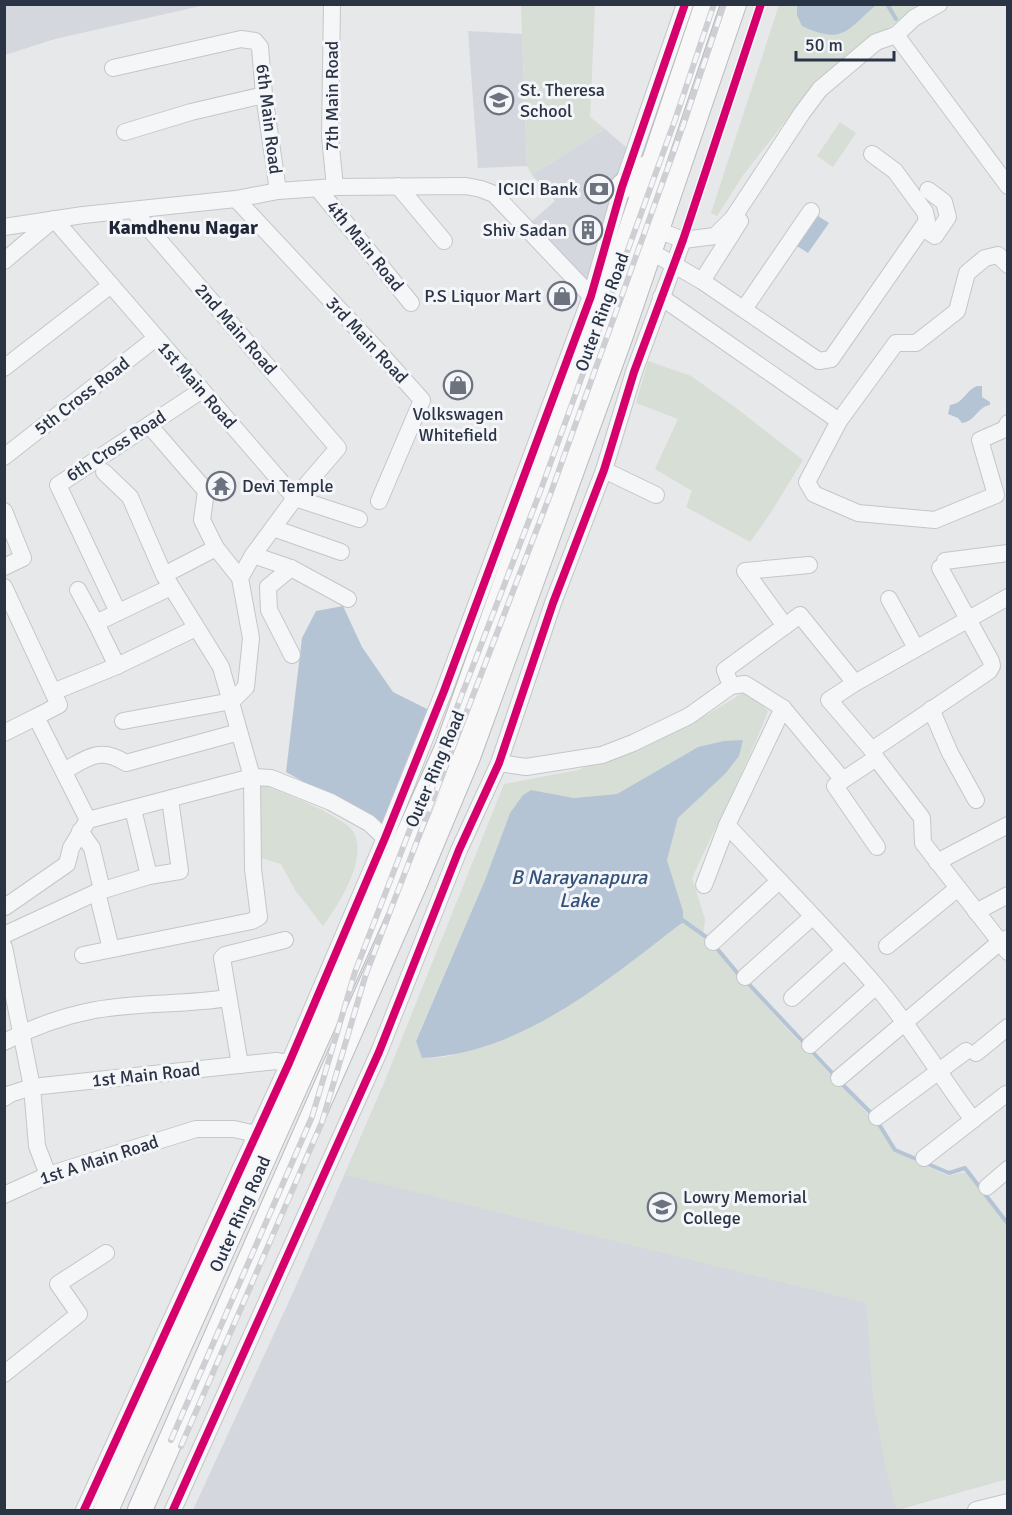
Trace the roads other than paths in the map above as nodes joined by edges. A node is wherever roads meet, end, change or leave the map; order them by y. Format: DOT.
graph roads {
  1 [pos="332,4"];
  2 [pos="685,4"];
  3 [pos="707,4"];
  4 [pos="734,4"];
  5 [pos="939,4"];
  6 [pos="896,35"];
  7 [pos="113,68"];
  8 [pos="264,95"];
  9 [pos="126,132"];
  10 [pos="872,154"];
  11 [pos="652,166"];
  12 [pos="776,169"];
  13 [pos="398,186"];
  14 [pos="1008,186"];
  15 [pos="335,187"];
  16 [pos="622,187"];
  17 [pos="318,189"];
  18 [pos="928,190"];
  19 [pos="278,191"];
  20 [pos="236,199"];
  21 [pos="133,210"];
  22 [pos="811,212"];
  23 [pos="54,219"];
  24 [pos="4,227"];
  25 [pos="922,228"];
  26 [pos="444,241"];
  27 [pos="654,241"];
  28 [pos="678,252"];
  29 [pos="4,261"];
  30 [pos="1008,265"];
  31 [pos="705,276"];
  32 [pos="111,285"];
  33 [pos="591,296"];
  34 [pos="661,297"];
  35 [pos="411,303"];
  36 [pos="744,309"];
  37 [pos="156,338"];
  38 [pos="4,368"];
  39 [pos="202,390"];
  40 [pos="839,421"];
  41 [pos="1008,423"];
  42 [pos="148,425"];
  43 [pos="7,455"];
  44 [pos="604,470"];
  45 [pos="104,472"];
  46 [pos="656,495"];
  47 [pos="295,498"];
  48 [pos="379,501"];
  49 [pos="4,511"];
  50 [pos="359,519"];
  51 [pos="273,528"];
  52 [pos="216,548"];
  53 [pos="341,552"];
  54 [pos="1008,553"];
  55 [pos="253,555"];
  56 [pos="809,565"];
  57 [pos="4,567"];
  58 [pos="291,568"];
  59 [pos="240,578"];
  60 [pos="167,581"];
  61 [pos="4,587"];
  62 [pos="78,590"];
  63 [pos="1008,597"];
  64 [pos="348,599"];
  65 [pos="889,600"];
  66 [pos="118,612"];
  67 [pos="969,619"];
  68 [pos="96,623"];
  69 [pos="785,626"];
  70 [pos="196,628"];
  71 [pos="916,648"];
  72 [pos="292,655"];
  73 [pos="117,666"];
  74 [pos="855,683"];
  75 [pos="731,686"];
  76 [pos="53,692"];
  77 [pos="232,701"];
  78 [pos="783,708"];
  79 [pos="931,710"];
  80 [pos="36,717"];
  81 [pos="123,722"];
  82 [pos="239,732"];
  83 [pos="4,734"];
  84 [pos="874,754"];
  85 [pos="499,763"];
  86 [pos="64,771"];
  87 [pos="252,777"];
  88 [pos="843,780"];
  89 [pos="170,799"];
  90 [pos="976,800"];
  91 [pos="133,809"];
  92 [pos="727,825"];
  93 [pos="1008,825"];
  94 [pos="84,826"];
  95 [pos="385,838"];
  96 [pos="877,846"];
  97 [pos="937,862"];
  98 [pos="149,876"];
  99 [pos="779,881"];
  100 [pos="704,885"];
  101 [pos="958,888"];
  102 [pos="99,891"];
  103 [pos="1008,895"];
  104 [pos="5,907"];
  105 [pos="976,912"];
  106 [pos="812,916"];
  107 [pos="4,927"];
  108 [pos="4,935"];
  109 [pos="285,940"];
  110 [pos="713,942"];
  111 [pos="1005,944"];
  112 [pos="887,946"];
  113 [pos="4,948"];
  114 [pos="111,949"];
  115 [pos="844,951"];
  116 [pos="82,954"];
  117 [pos="745,977"];
  118 [pos="876,986"];
  119 [pos="228,998"];
  120 [pos="792,998"];
  121 [pos="904,1022"];
  122 [pos="1008,1027"];
  123 [pos="20,1034"];
  124 [pos="4,1042"];
  125 [pos="810,1045"];
  126 [pos="289,1063"];
  127 [pos="240,1065"];
  128 [pos="937,1072"];
  129 [pos="839,1078"];
  130 [pos="32,1087"];
  131 [pos="6,1092"];
  132 [pos="1006,1094"];
  133 [pos="877,1117"];
  134 [pos="973,1120"];
  135 [pos="256,1134"];
  136 [pos="924,1158"];
  137 [pos="1008,1169"];
  138 [pos="48,1175"];
  139 [pos="987,1187"];
  140 [pos="4,1195"];
  141 [pos="106,1253"];
  142 [pos="4,1374"];
  143 [pos="1008,1502"];
  144 [pos="84,1510"];
  145 [pos="106,1510"];
  146 [pos="140,1510"];
  147 [pos="173,1510"];
  148 [pos="976,1510"];
  1 -- 15 [label="street, 7th Main Road"];
  2 -- 16 [label="street"];
  3 -- 11 [label="highway, Outer Ring Road"];
  4 -- 27 [label="highway, Outer Ring Road"];
  5 -- 6 [label="street"];
  6 -- 14 [label="street"];
  6 -- 28 [label="street"];
  7 -- 8 [label="street, 6th Main Road"];
  8 -- 9 [label="street"];
  8 -- 19 [label="street, 6th Main Road"];
  10 -- 25 [label="street"];
  11 -- 16 [label="highway"];
  11 -- 145 [label="highway, Outer Ring Road"];
  12 -- 31 [label="street"];
  13 -- 15 [label="street"];
  13 -- 26 [label="street"];
  13 -- 33 [label="street"];
  15 -- 17 [label="street"];
  16 -- 33 [label="street"];
  17 -- 19 [label="street"];
  17 -- 35 [label="street, 4th Main Road"];
  18 -- 25 [label="street"];
  19 -- 20 [label="street"];
  20 -- 21 [label="street"];
  20 -- 48 [label="street, 3rd Main Road"];
  21 -- 23 [label="street"];
  21 -- 47 [label="street, 2nd Main Road"];
  22 -- 36 [label="street"];
  23 -- 24 [label="street"];
  23 -- 29 [label="street"];
  23 -- 32 [label="street, 1st Main Road"];
  25 -- 36 [label="street"];
  27 -- 28 [label="street"];
  27 -- 28 [label="street"];
  27 -- 146 [label="highway, Outer Ring Road"];
  28 -- 31 [label="street"];
  28 -- 34 [label="street"];
  30 -- 40 [label="street"];
  31 -- 36 [label="street"];
  32 -- 37 [label="street, 1st Main Road"];
  32 -- 38 [label="street"];
  33 -- 95 [label="street"];
  34 -- 40 [label="street"];
  34 -- 44 [label="street"];
  37 -- 39 [label="street, 1st Main Road"];
  37 -- 43 [label="street, 5th Cross Road"];
  39 -- 42 [label="street, 6th Cross Road"];
  39 -- 47 [label="street, 1st Main Road"];
  40 -- 41 [label="street"];
  42 -- 52 [label="street"];
  42 -- 66 [label="street, 6th Cross Road"];
  44 -- 46 [label="street"];
  44 -- 85 [label="street"];
  45 -- 60 [label="street"];
  47 -- 50 [label="street"];
  47 -- 51 [label="street"];
  49 -- 57 [label="street"];
  51 -- 53 [label="street"];
  51 -- 55 [label="street"];
  52 -- 59 [label="street"];
  52 -- 60 [label="street"];
  54 -- 67 [label="street"];
  55 -- 58 [label="street"];
  55 -- 59 [label="street"];
  56 -- 69 [label="street"];
  58 -- 64 [label="street"];
  58 -- 72 [label="street"];
  59 -- 77 [label="street"];
  60 -- 66 [label="street"];
  60 -- 70 [label="street"];
  61 -- 76 [label="street"];
  62 -- 68 [label="street"];
  63 -- 67 [label="street"];
  65 -- 71 [label="street"];
  66 -- 68 [label="street"];
  67 -- 71 [label="street"];
  67 -- 79 [label="street"];
  68 -- 73 [label="street"];
  69 -- 74 [label="street"];
  69 -- 75 [label="street"];
  70 -- 73 [label="street"];
  70 -- 77 [label="street"];
  71 -- 74 [label="street"];
  73 -- 76 [label="street"];
  74 -- 84 [label="street"];
  75 -- 78 [label="street"];
  75 -- 85 [label="street"];
  76 -- 80 [label="street"];
  77 -- 81 [label="street"];
  77 -- 82 [label="street"];
  78 -- 88 [label="street"];
  78 -- 92 [label="street"];
  79 -- 84 [label="street"];
  79 -- 90 [label="street"];
  80 -- 83 [label="street"];
  80 -- 86 [label="street"];
  82 -- 86 [label="street"];
  82 -- 87 [label="street"];
  84 -- 88 [label="street"];
  84 -- 97 [label="street"];
  85 -- 147 [label="street"];
  86 -- 94 [label="street"];
  87 -- 89 [label="street"];
  87 -- 95 [label="street"];
  87 -- 114 [label="street"];
  88 -- 96 [label="street"];
  89 -- 91 [label="street"];
  89 -- 98 [label="street"];
  91 -- 94 [label="street"];
  91 -- 98 [label="street"];
  92 -- 99 [label="street"];
  92 -- 100 [label="street"];
  93 -- 97 [label="street"];
  94 -- 102 [label="street"];
  94 -- 104 [label="street"];
  95 -- 126 [label="street"];
  97 -- 101 [label="street"];
  98 -- 102 [label="street"];
  99 -- 106 [label="street"];
  99 -- 110 [label="street"];
  101 -- 105 [label="street"];
  101 -- 112 [label="street"];
  102 -- 108 [label="street"];
  102 -- 114 [label="street"];
  103 -- 105 [label="street"];
  104 -- 107 [label="street"];
  105 -- 111 [label="street"];
  106 -- 115 [label="street"];
  106 -- 117 [label="street"];
  109 -- 119 [label="street"];
  111 -- 121 [label="street"];
  113 -- 123 [label="street"];
  114 -- 116 [label="street"];
  115 -- 118 [label="street"];
  115 -- 120 [label="street"];
  118 -- 121 [label="street"];
  118 -- 125 [label="street"];
  119 -- 123 [label="street"];
  119 -- 127 [label="street"];
  121 -- 128 [label="street"];
  121 -- 129 [label="street"];
  122 -- 128 [label="street"];
  123 -- 124 [label="street"];
  123 -- 130 [label="street"];
  126 -- 127 [label="street, 1st Main Road"];
  126 -- 135 [label="street"];
  127 -- 130 [label="street, 1st Main Road"];
  128 -- 133 [label="street"];
  128 -- 134 [label="street"];
  130 -- 131 [label="street, 1st Main Road"];
  130 -- 138 [label="street"];
  132 -- 134 [label="street"];
  134 -- 136 [label="street"];
  135 -- 138 [label="street, 1st A Main Road"];
  135 -- 144 [label="street"];
  137 -- 139 [label="street"];
  138 -- 140 [label="street, 1st A Main Road"];
  141 -- 142 [label="street"];
  143 -- 148 [label="street"];
}
